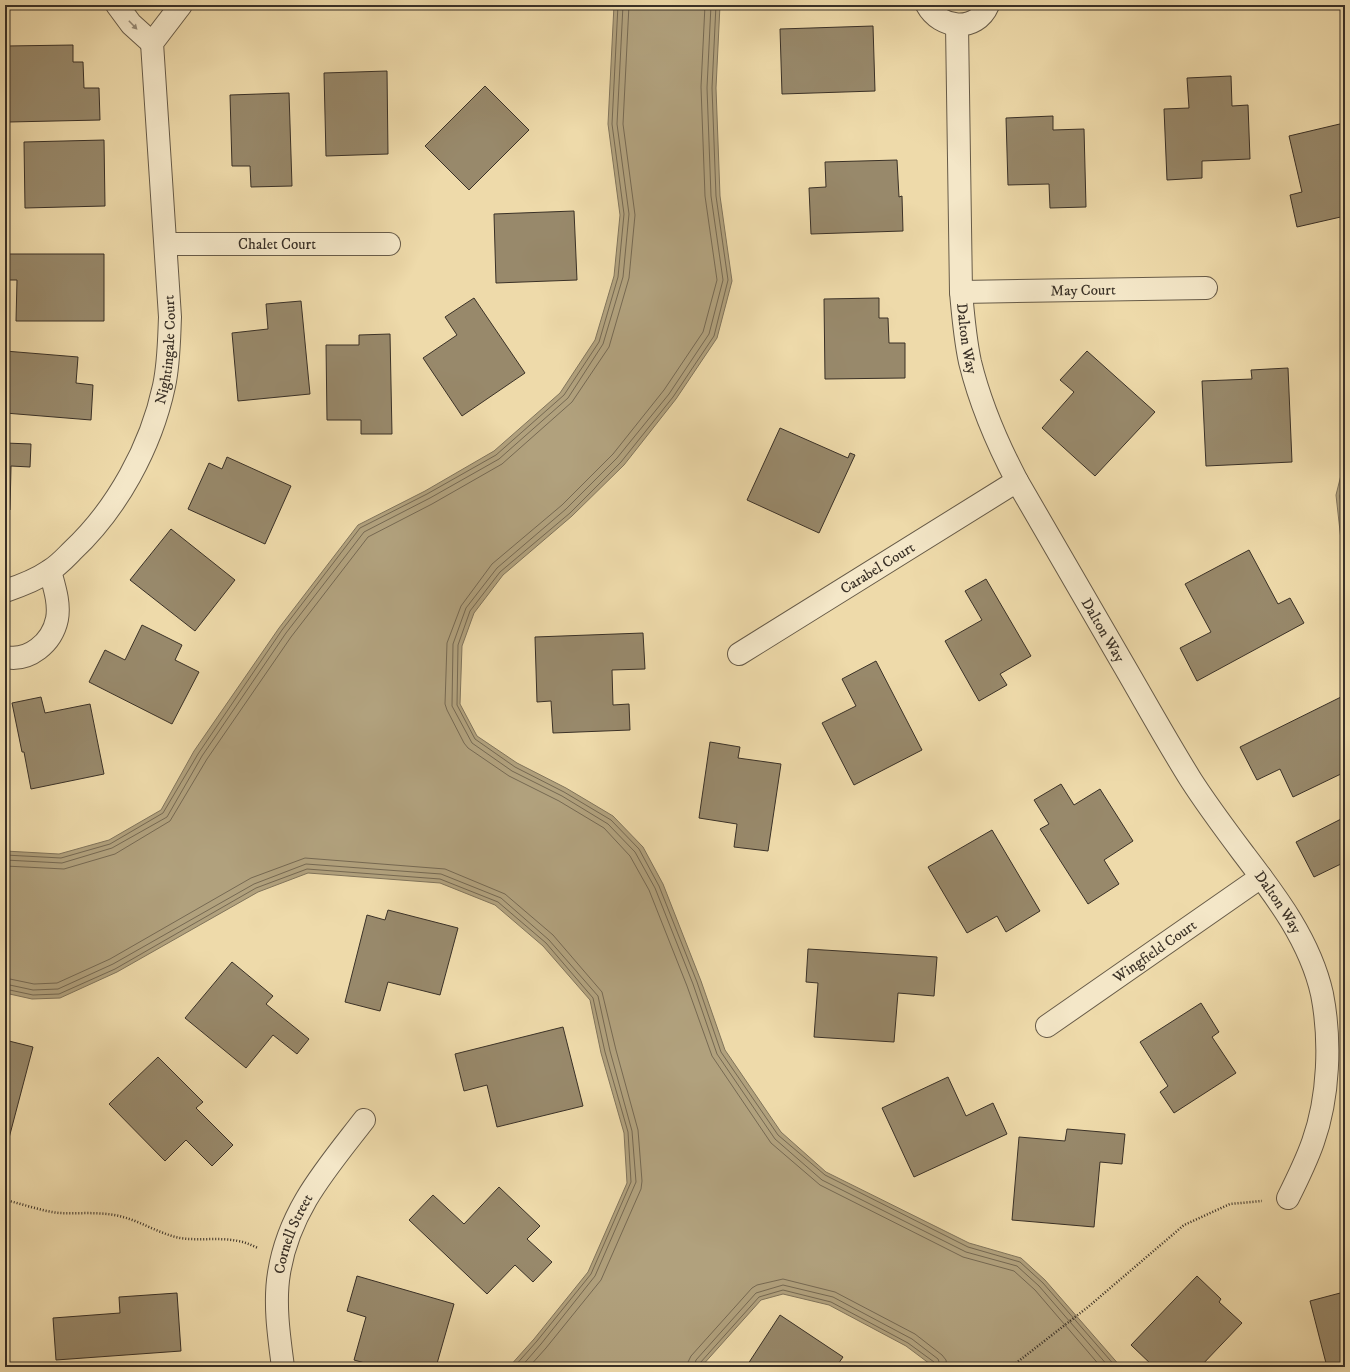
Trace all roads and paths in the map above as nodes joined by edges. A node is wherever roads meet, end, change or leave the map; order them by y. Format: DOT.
graph roads {
  1 [pos="117,5"];
  2 [pos="181,5"];
  3 [pos="927,5"];
  4 [pos="988,5"];
  5 [pos="957,25"];
  6 [pos="152,43"];
  7 [pos="166,244"];
  8 [pos="388,244"];
  9 [pos="1206,288"];
  10 [pos="961,292"];
  11 [pos="1017,481"];
  12 [pos="50,571"];
  13 [pos="5,591"];
  14 [pos="739,654"];
  15 [pos="5,657"];
  16 [pos="1261,877"];
  17 [pos="1047,1026"];
  18 [pos="364,1120"];
  19 [pos="1288,1198"];
  20 [pos="5,1200"];
  21 [pos="282,1260"];
  22 [pos="283,1367"];
  23 [pos="1011,1367"];
  1 -- 6 [label="street, one-way"];
  2 -- 6 [label="street"];
  3 -- 5 [label="street"];
  4 -- 5 [label="street"];
  5 -- 10 [label="street, Dalton Way"];
  6 -- 7 [label="street, Nightingale Court"];
  7 -- 8 [label="street, Chalet Court"];
  7 -- 12 [label="street, Nightingale Court"];
  9 -- 10 [label="street, May Court"];
  10 -- 11 [label="street, Dalton Way"];
  11 -- 14 [label="street, Carabel Court"];
  11 -- 16 [label="street, Dalton Way"];
  12 -- 13 [label="street, Nightingale Court"];
  12 -- 15 [label="street"];
  16 -- 17 [label="street, Wingfield Court"];
  16 -- 19 [label="street, Dalton Way"];
  18 -- 21 [label="street, Cornell Street"];
  19 -- 23 [label="path"];
  20 -- 21 [label="path"];
  21 -- 22 [label="street, Cornell Street"];
}
